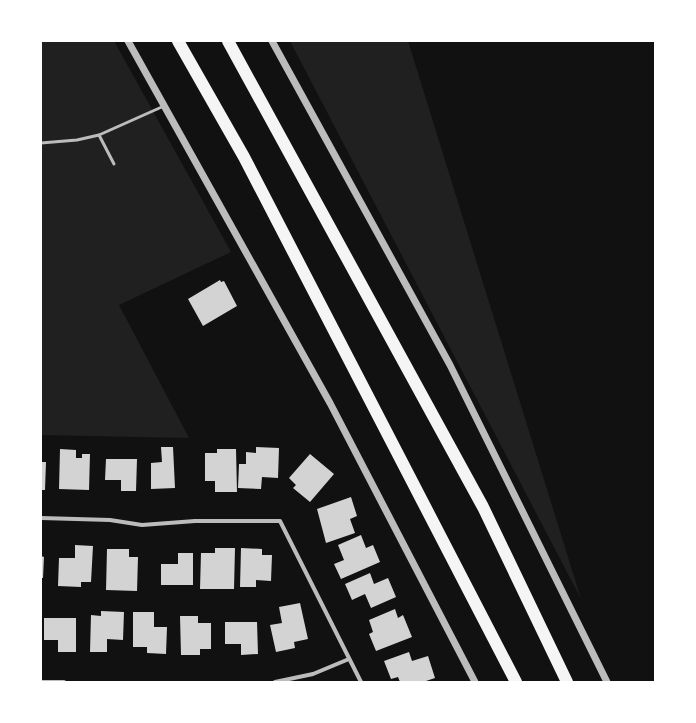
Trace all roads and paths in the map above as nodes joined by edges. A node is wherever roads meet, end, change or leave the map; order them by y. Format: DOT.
graph roads {
  1 [pos="128,41"];
  2 [pos="178,41"];
  3 [pos="228,41"];
  4 [pos="272,41"];
  5 [pos="164,106"];
  6 [pos="99,135"];
  7 [pos="41,143"];
  8 [pos="114,164"];
  9 [pos="41,518"];
  10 [pos="349,659"];
  11 [pos="41,682"];
  12 [pos="64,682"];
  13 [pos="275,682"];
  14 [pos="361,682"];
  15 [pos="475,682"];
  16 [pos="516,682"];
  17 [pos="567,682"];
  18 [pos="607,682"];
  1 -- 5 [label="street"];
  2 -- 16 [label="highway"];
  3 -- 17 [label="highway"];
  4 -- 18 [label="street"];
  5 -- 6 [label="lane"];
  5 -- 15 [label="street"];
  6 -- 7 [label="lane"];
  6 -- 8 [label="lane"];
  9 -- 10 [label="street"];
  10 -- 13 [label="street"];
  10 -- 14 [label="street"];
  11 -- 12 [label="street"];
}
